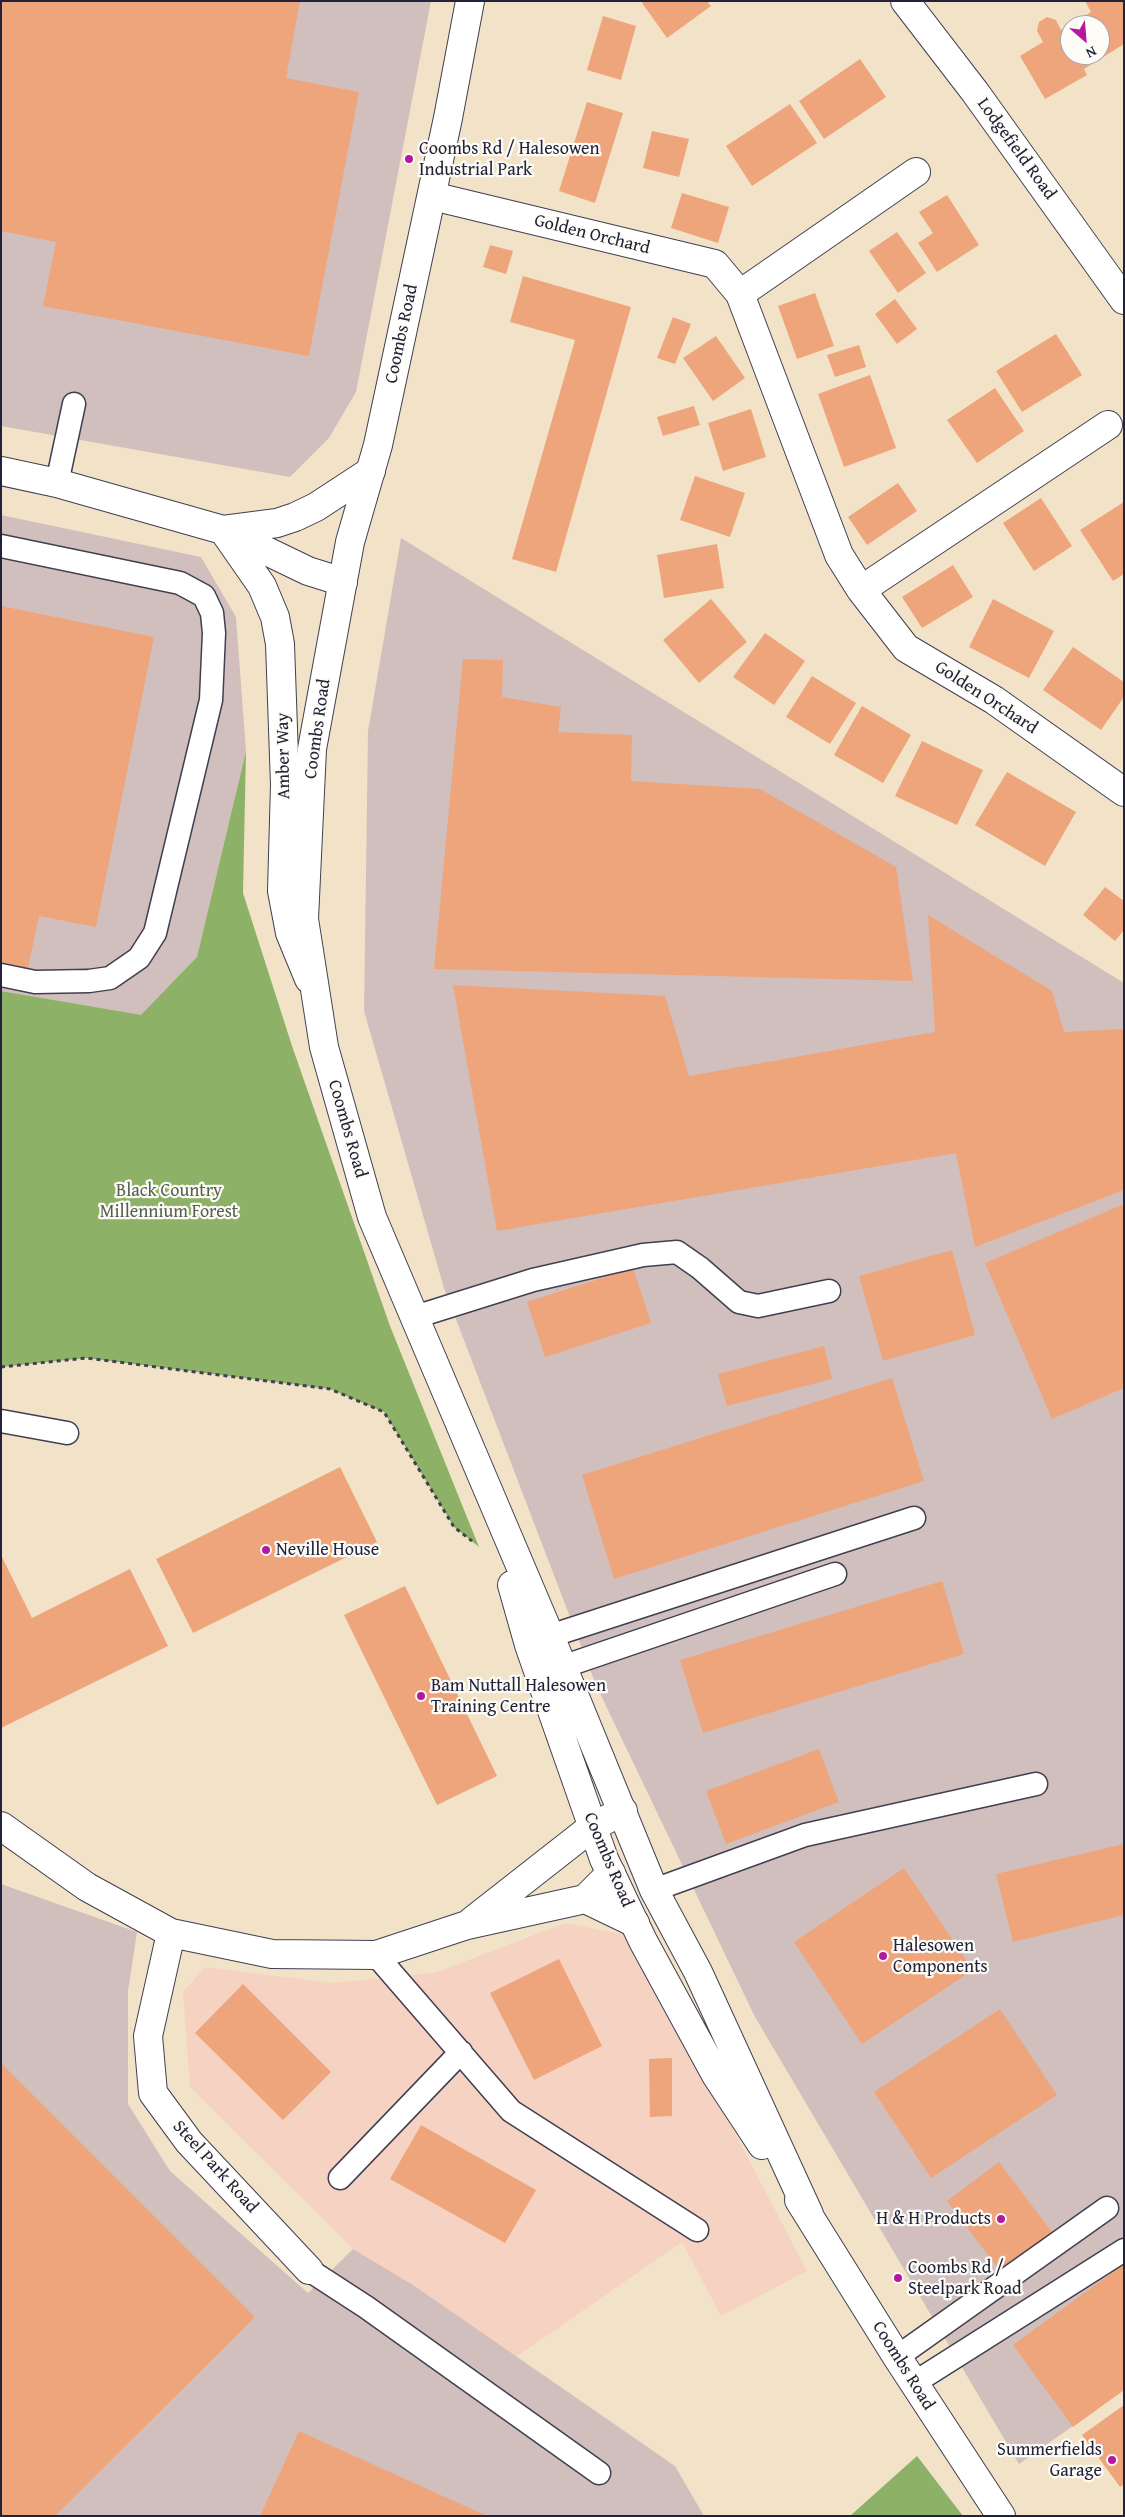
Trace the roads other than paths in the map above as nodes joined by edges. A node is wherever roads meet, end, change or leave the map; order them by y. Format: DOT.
graph roads {
  1 [pos="470,1"];
  2 [pos="905,1"];
  3 [pos="916,172"];
  4 [pos="432,196"];
  5 [pos="740,294"];
  6 [pos="1124,300"];
  7 [pos="74,404"];
  8 [pos="1108,425"];
  9 [pos="1,471"];
  10 [pos="371,471"];
  11 [pos="57,483"];
  12 [pos="223,530"];
  13 [pos="1,546"];
  14 [pos="343,582"];
  15 [pos="861,590"];
  16 [pos="1124,792"];
  17 [pos="1,975"];
  18 [pos="315,992"];
  19 [pos="829,1291"];
  20 [pos="415,1317"];
  21 [pos="1,1421"];
  22 [pos="67,1433"];
  23 [pos="479,1473"];
  24 [pos="914,1518"];
  25 [pos="835,1574"];
  26 [pos="550,1636"];
  27 [pos="562,1666"];
  28 [pos="566,1751"];
  29 [pos="1036,1784"];
  30 [pos="607,1819"];
  31 [pos="1,1826"];
  32 [pos="611,1873"];
  33 [pos="654,1890"];
  34 [pos="585,1899"];
  35 [pos="635,1923"];
  36 [pos="467,1925"];
  37 [pos="171,1933"];
  38 [pos="376,1955"];
  39 [pos="461,2052"];
  40 [pos="340,2178"];
  41 [pos="1106,2208"];
  42 [pos="808,2214"];
  43 [pos="697,2230"];
  44 [pos="1124,2250"];
  45 [pos="309,2270"];
  46 [pos="897,2357"];
  47 [pos="914,2383"];
  48 [pos="599,2473"];
  49 [pos="1001,2516"];
  1 -- 4 [label="street, Coombs Road"];
  2 -- 6 [label="street, Lodgefield Road"];
  3 -- 5 [label="street"];
  4 -- 5 [label="street, Golden Orchard"];
  4 -- 10 [label="street, Coombs Road"];
  5 -- 15 [label="street, Golden Orchard"];
  7 -- 11 [label="lane"];
  8 -- 15 [label="street"];
  9 -- 11 [label="street"];
  10 -- 12 [label="street"];
  10 -- 14 [label="street, Coombs Road"];
  11 -- 12 [label="street"];
  12 -- 14 [label="street"];
  12 -- 18 [label="street, Amber Way"];
  13 -- 17 [label="lane"];
  14 -- 18 [label="street, Coombs Road"];
  15 -- 16 [label="street, Golden Orchard"];
  18 -- 20 [label="street, Coombs Road"];
  19 -- 20 [label="lane"];
  20 -- 23 [label="street, Coombs Road"];
  21 -- 22 [label="lane"];
  23 -- 26 [label="street, Coombs Road"];
  23 -- 28 [label="street, Coombs Road"];
  24 -- 26 [label="lane"];
  25 -- 27 [label="lane"];
  26 -- 27 [label="street, Coombs Road"];
  27 -- 28 [label="lane"];
  27 -- 30 [label="street, Coombs Road"];
  28 -- 30 [label="street, Coombs Road"];
  29 -- 33 [label="lane"];
  30 -- 32 [label="street"];
  30 -- 33 [label="street, Coombs Road"];
  30 -- 36 [label="street"];
  31 -- 37 [label="street"];
  32 -- 34 [label="street"];
  32 -- 35 [label="street, Coombs Road"];
  33 -- 42 [label="street, Coombs Road"];
  34 -- 35 [label="street"];
  34 -- 36 [label="street"];
  35 -- 42 [label="street, Coombs Road"];
  36 -- 38 [label="street"];
  37 -- 38 [label="street"];
  37 -- 45 [label="street, Steel Park Road"];
  38 -- 39 [label="lane"];
  39 -- 40 [label="lane"];
  39 -- 43 [label="lane"];
  41 -- 46 [label="lane"];
  42 -- 46 [label="street, Coombs Road"];
  44 -- 47 [label="lane"];
  45 -- 48 [label="lane"];
  46 -- 47 [label="street, Coombs Road"];
  47 -- 49 [label="street, Coombs Road"];
}
